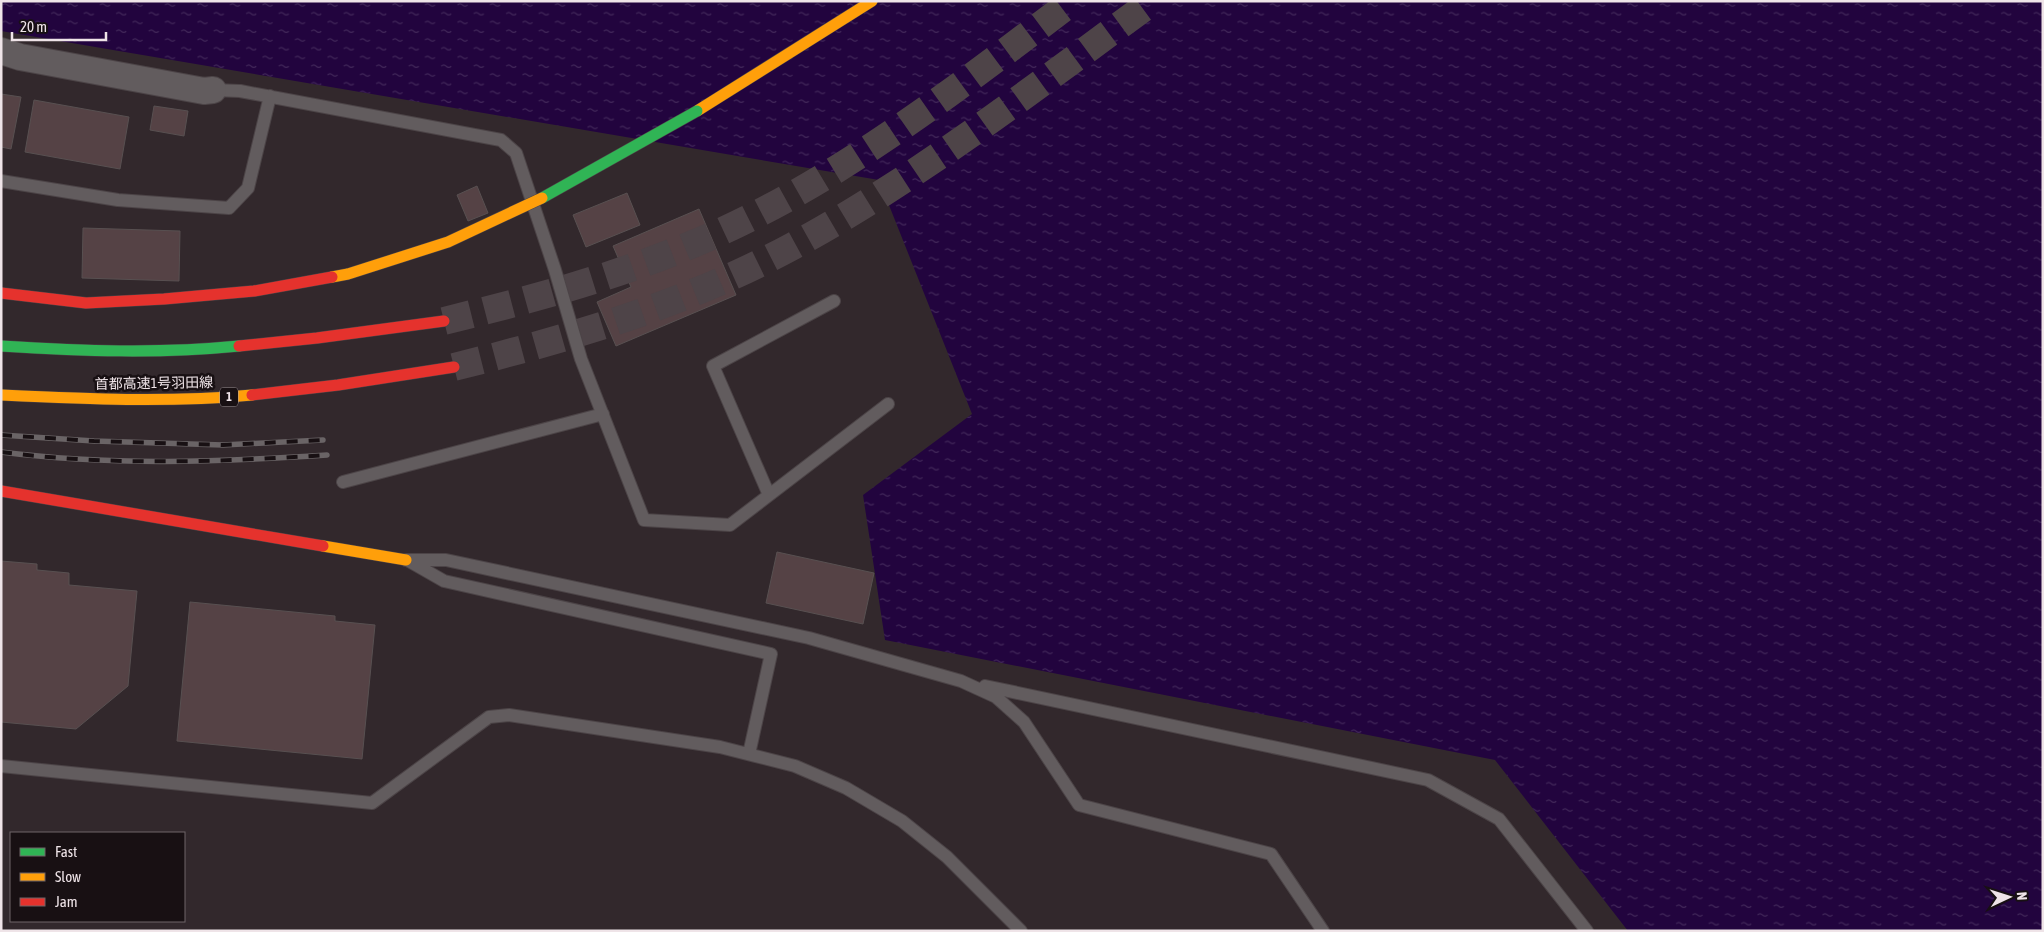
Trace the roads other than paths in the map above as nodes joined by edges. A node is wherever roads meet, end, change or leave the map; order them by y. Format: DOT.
graph roads {
  1 [pos="872,1"];
  2 [pos="1,51"];
  3 [pos="213,90"];
  4 [pos="270,96"];
  5 [pos="1,181"];
  6 [pos="1,293"];
  7 [pos="834,301"];
  8 [pos="444,320"];
  9 [pos="1,346"];
  10 [pos="454,367"];
  11 [pos="1,395"];
  12 [pos="888,404"];
  13 [pos="603,414"];
  14 [pos="343,482"];
  15 [pos="1,491"];
  16 [pos="769,495"];
  17 [pos="406,560"];
  18 [pos="961,681"];
  19 [pos="749,754"];
  20 [pos="1,766"];
  21 [pos="1021,931"];
  22 [pos="1323,931"];
  23 [pos="1587,931"];
  1 -- 6 [label="main road, bridge"];
  2 -- 3 [label="street"];
  3 -- 4 [label="lane"];
  4 -- 5 [label="lane"];
  4 -- 13 [label="lane"];
  7 -- 16 [label="lane"];
  8 -- 9 [label="main road"];
  10 -- 11 [label="main road, 首都高速1号羽田線 / 1"];
  12 -- 16 [label="lane"];
  13 -- 14 [label="lane"];
  13 -- 16 [label="lane"];
  15 -- 17 [label="main road"];
  17 -- 18 [label="lane"];
  17 -- 19 [label="lane"];
  18 -- 22 [label="lane"];
  18 -- 23 [label="lane"];
  19 -- 20 [label="lane"];
  19 -- 21 [label="lane"];
}
